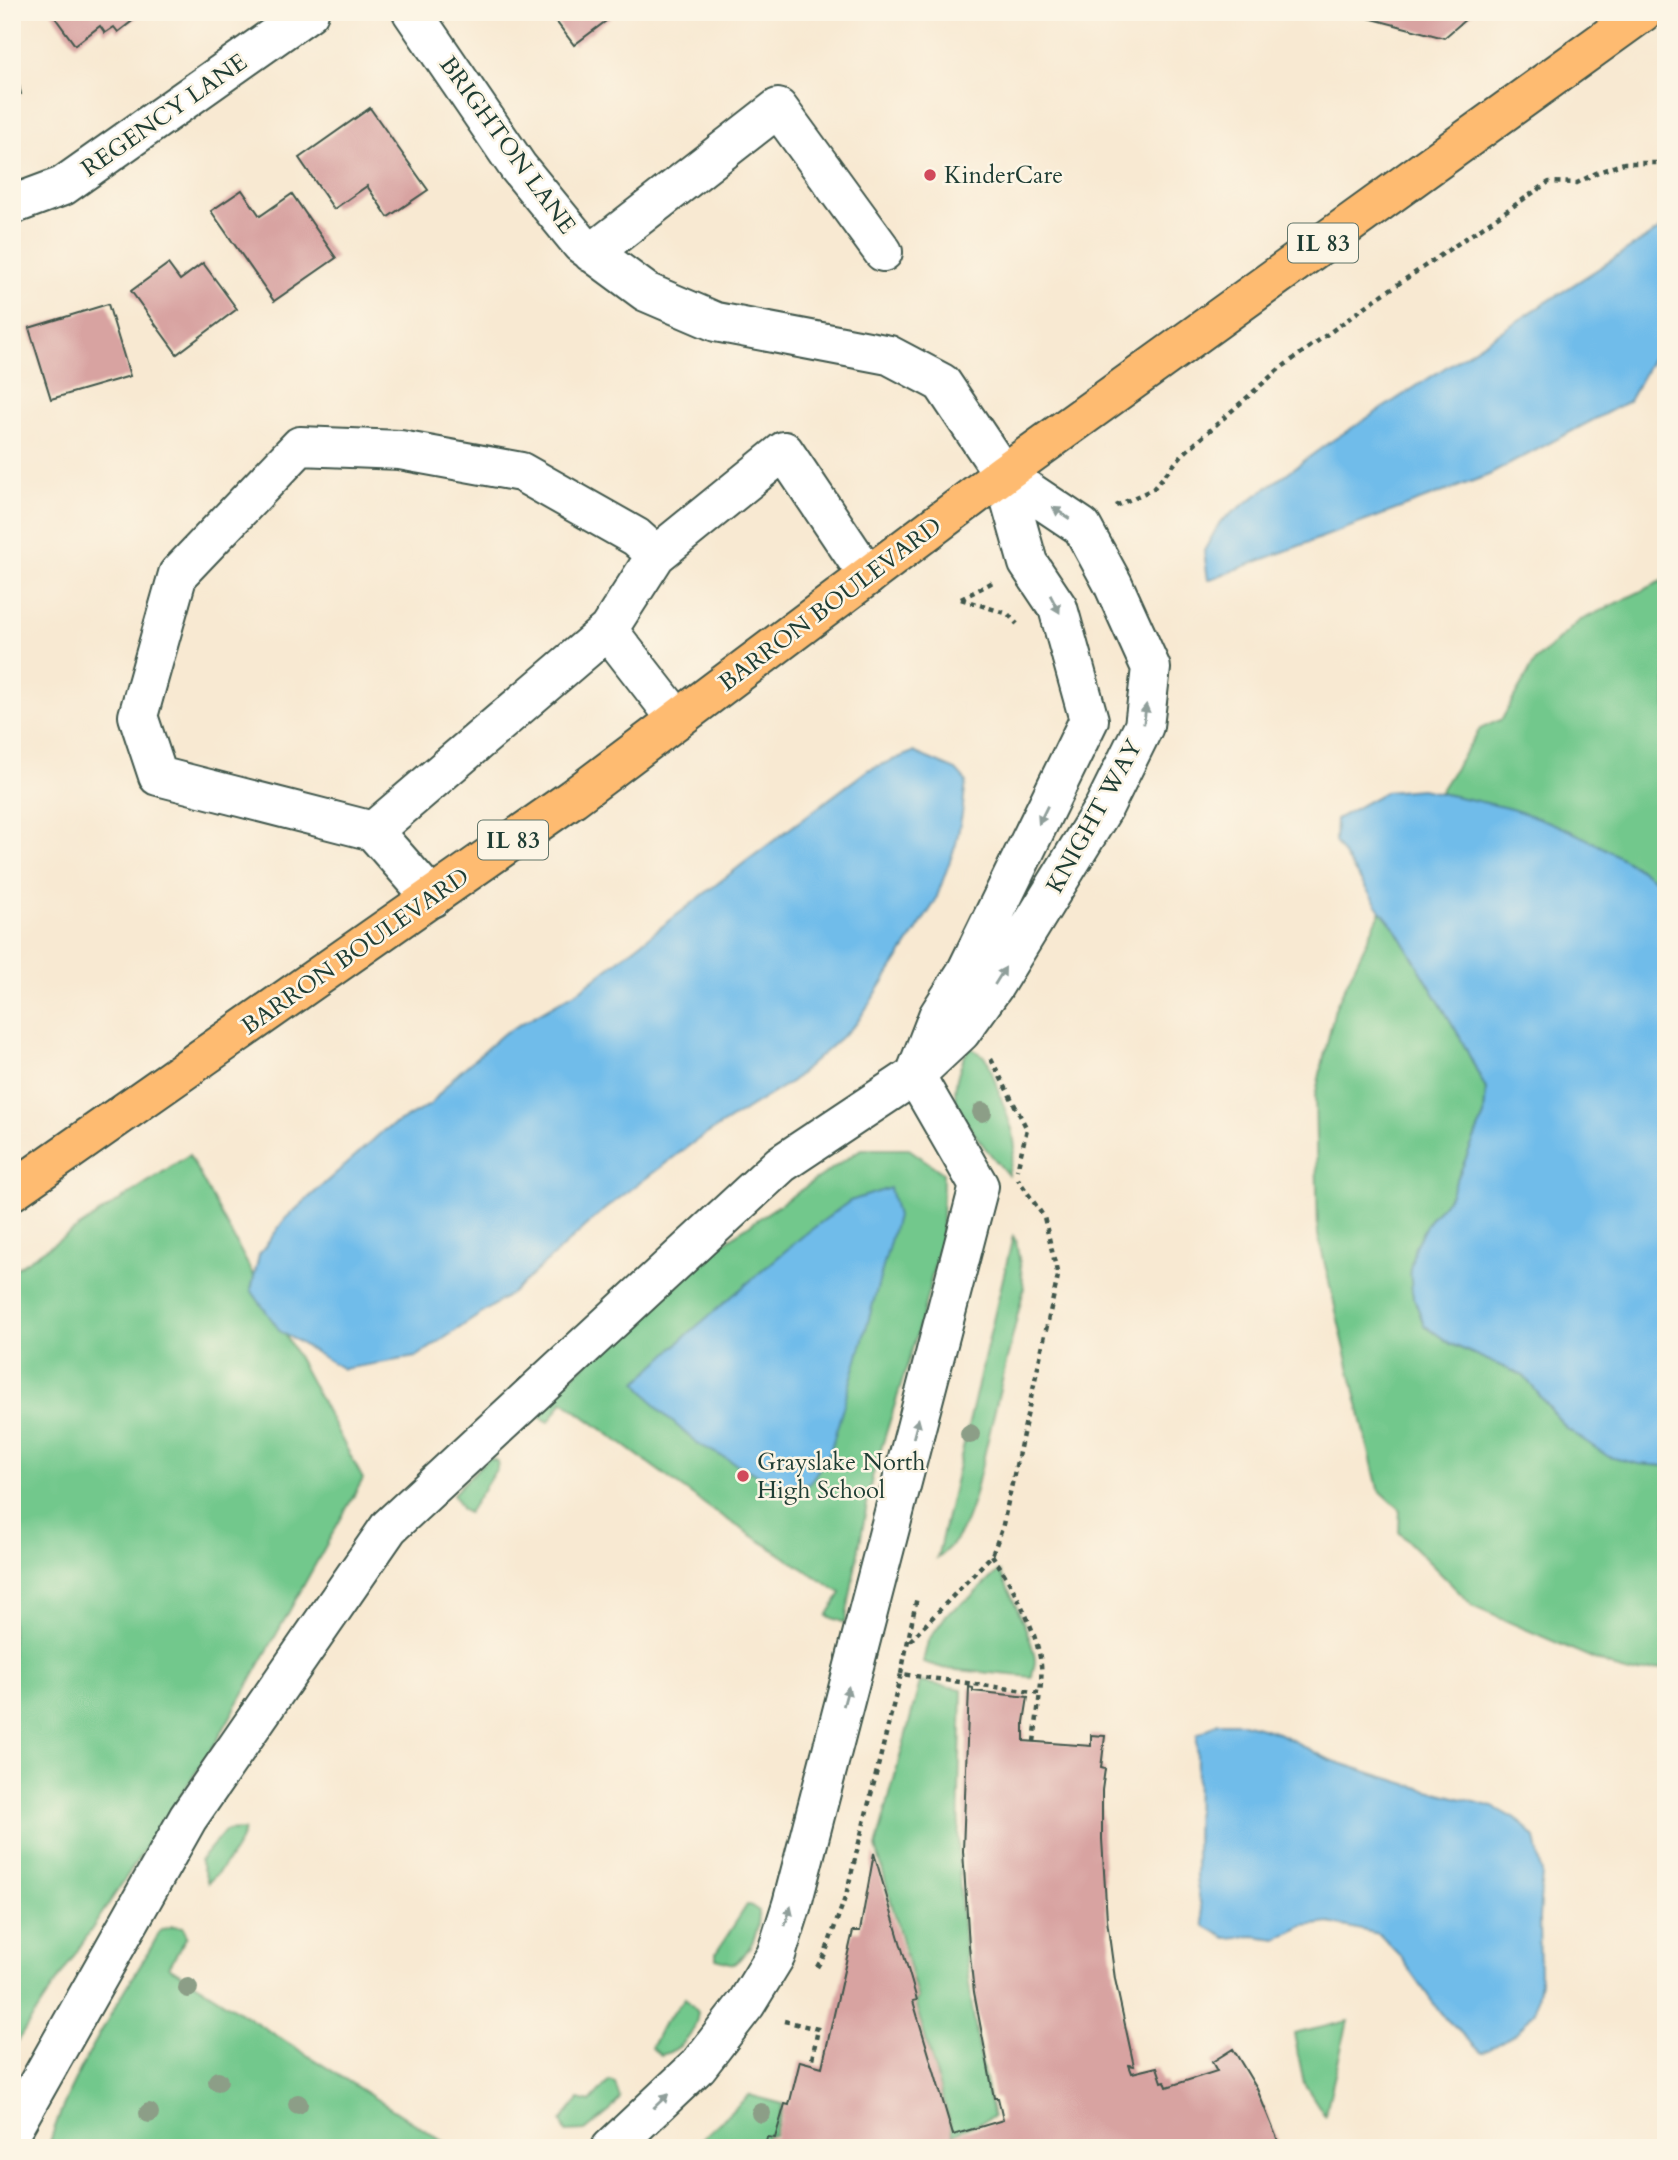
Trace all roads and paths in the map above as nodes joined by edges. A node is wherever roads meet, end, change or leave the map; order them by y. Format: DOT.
graph roads {
  1 [pos="309,12"];
  2 [pos="412,12"];
  3 [pos="1643,12"];
  4 [pos="1666,163"];
  5 [pos="12,205"];
  6 [pos="883,252"];
  7 [pos="593,253"];
  8 [pos="1003,474"];
  9 [pos="1082,527"];
  10 [pos="656,555"];
  11 [pos="1028,563"];
  12 [pos="868,576"];
  13 [pos="961,599"];
  14 [pos="608,630"];
  15 [pos="677,719"];
  16 [pos="373,831"];
  17 [pos="432,898"];
  18 [pos="950,1024"];
  19 [pos="915,1075"];
  20 [pos="1016,1175"];
  21 [pos="12,1191"];
  22 [pos="992,1555"];
  23 [pos="908,1642"];
  24 [pos="1040,1693"];
  25 [pos="1034,1742"];
  26 [pos="811,1976"];
  27 [pos="790,2010"];
  28 [pos="783,2021"];
  29 [pos="778,2031"];
  30 [pos="811,2064"];
  31 [pos="12,2130"];
  32 [pos="611,2148"];
  1 -- 5 [label="street, REGENCY LANE"];
  2 -- 7 [label="street, BRIGHTON LANE"];
  3 -- 8 [label="main road, BARRON BOULEVARD / IL 83"];
  4 -- 9 [label="path"];
  6 -- 7 [label="street"];
  7 -- 8 [label="street, BRIGHTON LANE"];
  9 -- 8 [label="street, KNIGHT WAY, one-way"];
  8 -- 11 [label="street, KNIGHT WAY"];
  8 -- 12 [label="main road, BARRON BOULEVARD / IL 83"];
  18 -- 9 [label="street, KNIGHT WAY, one-way"];
  10 -- 12 [label="street"];
  10 -- 14 [label="street"];
  10 -- 16 [label="street"];
  11 -- 13 [label="path"];
  11 -- 18 [label="street, KNIGHT WAY, one-way"];
  12 -- 15 [label="main road, BARRON BOULEVARD / IL 83"];
  14 -- 15 [label="street"];
  14 -- 16 [label="street"];
  15 -- 17 [label="main road, BARRON BOULEVARD / IL 83"];
  16 -- 17 [label="street"];
  17 -- 21 [label="main road, BARRON BOULEVARD / IL 83"];
  18 -- 19 [label="street"];
  19 -- 31 [label="street"];
  32 -- 19 [label="street, one-way"];
  20 -- 22 [label="path"];
  22 -- 23 [label="path"];
  22 -- 24 [label="path"];
  24 -- 25 [label="path"];
  24 -- 26 [label="path"];
  27 -- 28 [label="path"];
  28 -- 29 [label="path"];
  28 -- 30 [label="path"];
}
